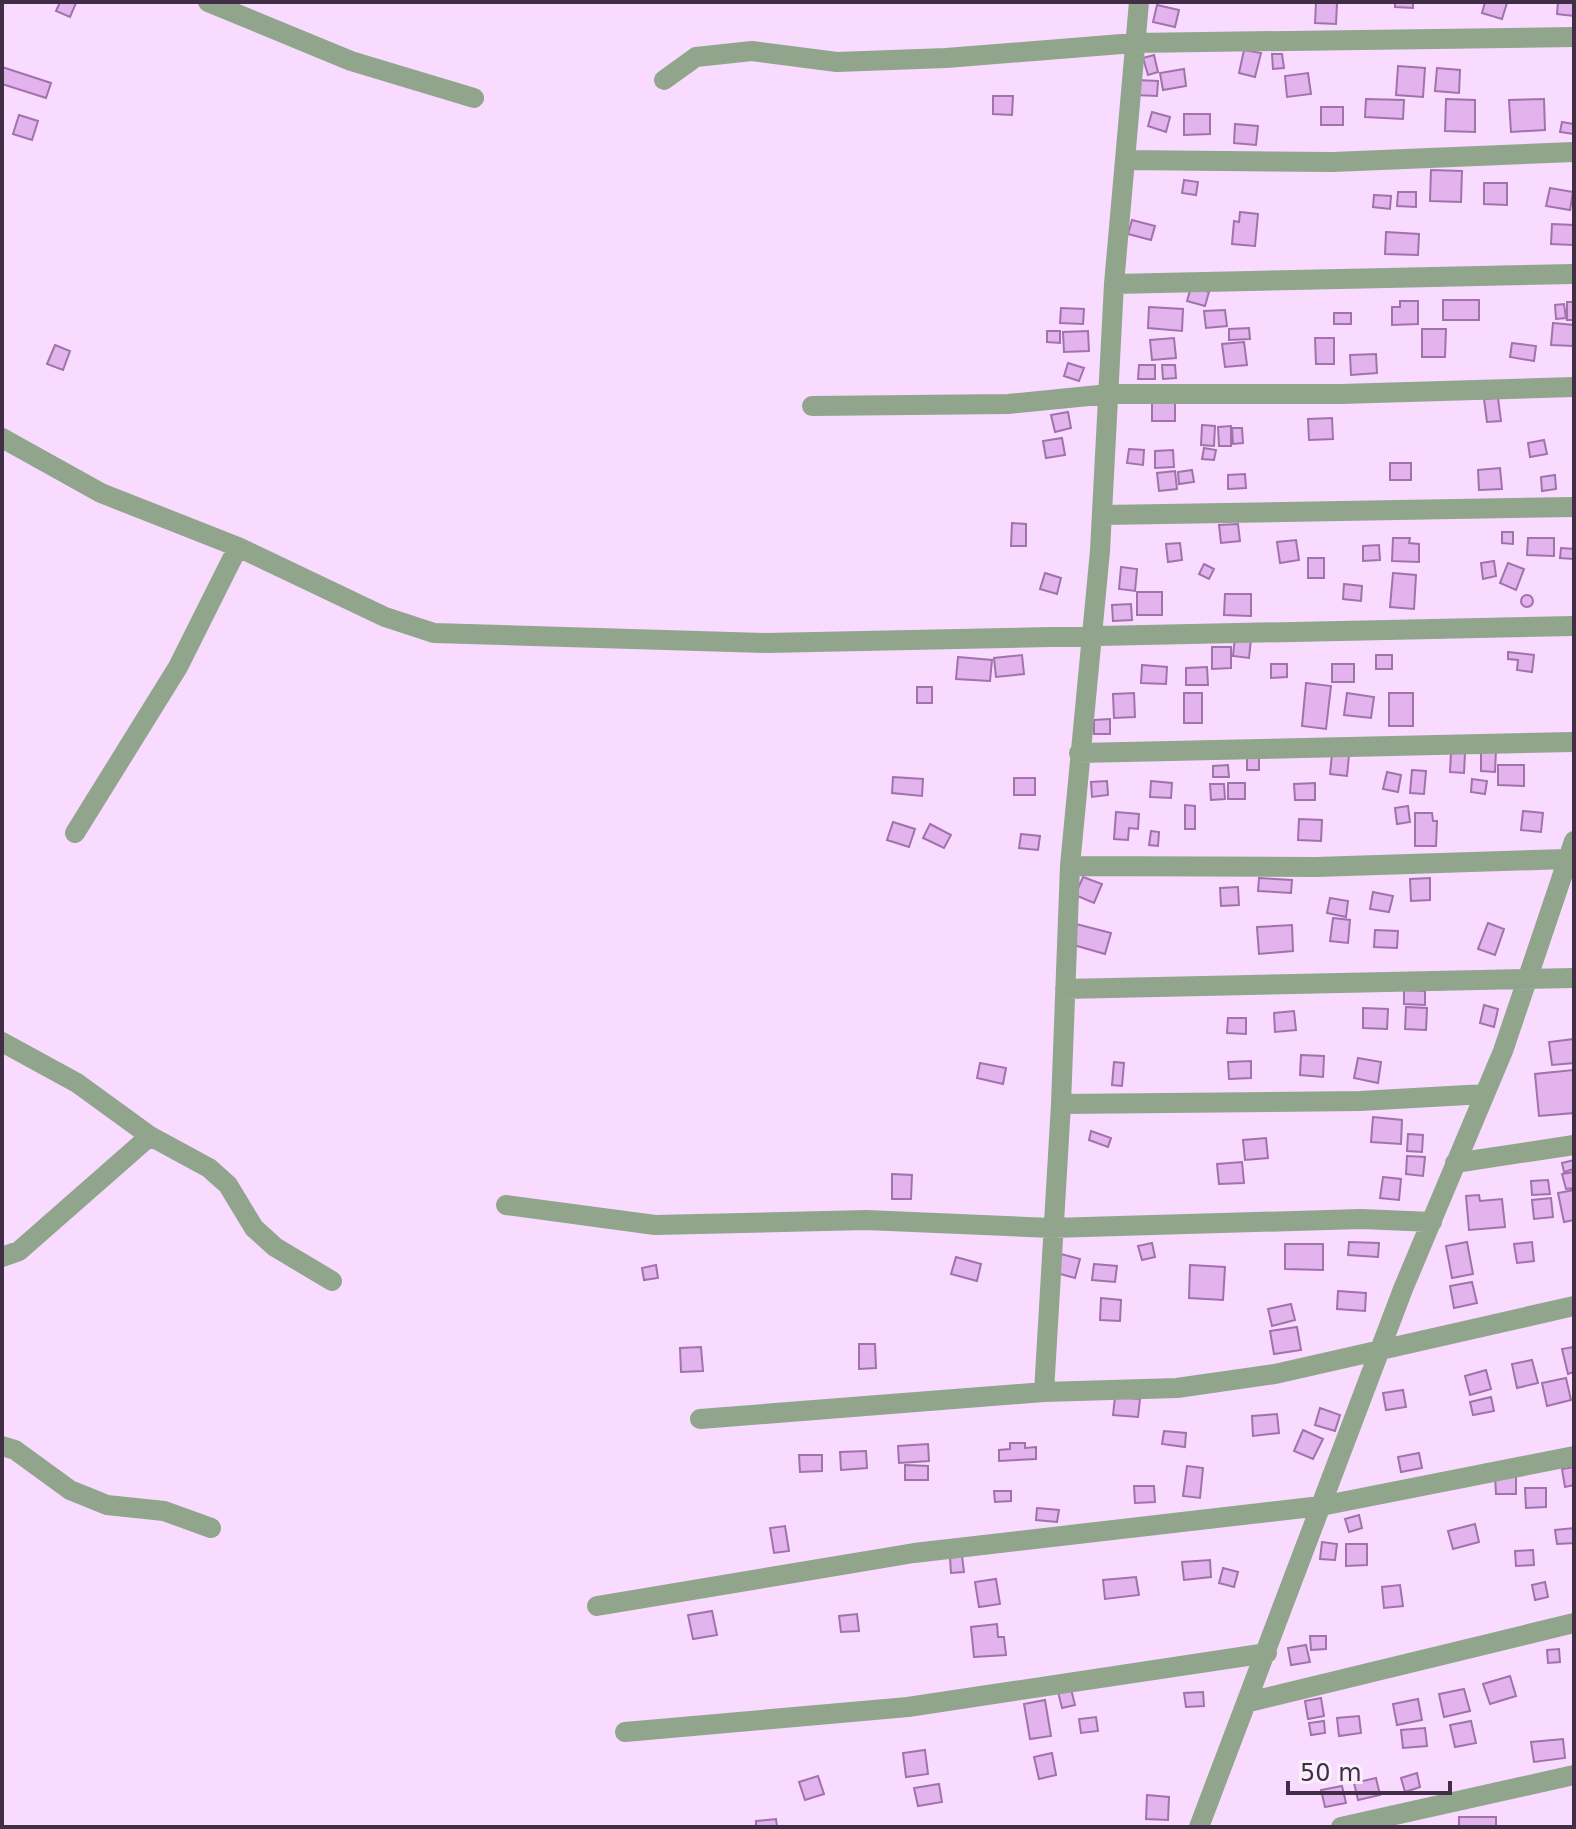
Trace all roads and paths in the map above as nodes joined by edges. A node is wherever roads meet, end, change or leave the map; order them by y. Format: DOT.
graph roads {
  1 [pos="208,2"];
  2 [pos="1139,2"];
  3 [pos="1574,37"];
  4 [pos="1134,43"];
  5 [pos="664,80"];
  6 [pos="474,98"];
  7 [pos="1574,152"];
  8 [pos="1125,160"];
  9 [pos="1574,274"];
  10 [pos="1114,284"];
  11 [pos="1574,387"];
  12 [pos="1109,394"];
  13 [pos="812,406"];
  14 [pos="2,438"];
  15 [pos="1574,507"];
  16 [pos="1103,515"];
  17 [pos="238,547"];
  18 [pos="1574,626"];
  19 [pos="1091,636"];
  20 [pos="1574,742"];
  21 [pos="1079,753"];
  22 [pos="75,833"];
  23 [pos="1570,850"];
  24 [pos="1070,866"];
  25 [pos="1574,978"];
  26 [pos="1527,979"];
  27 [pos="1065,989"];
  28 [pos="2,1042"];
  29 [pos="1485,1094"];
  30 [pos="1061,1104"];
  31 [pos="150,1136"];
  32 [pos="1574,1145"];
  33 [pos="1455,1163"];
  34 [pos="506,1205"];
  35 [pos="1432,1222"];
  36 [pos="1051,1228"];
  37 [pos="2,1257"];
  38 [pos="332,1281"];
  39 [pos="1574,1306"];
  40 [pos="1383,1347"];
  41 [pos="1044,1392"];
  42 [pos="700,1419"];
  43 [pos="2,1446"];
  44 [pos="1574,1456"];
  45 [pos="1321,1506"];
  46 [pos="211,1528"];
  47 [pos="597,1606"];
  48 [pos="1574,1623"];
  49 [pos="1267,1653"];
  50 [pos="1249,1702"];
  51 [pos="625,1732"];
  52 [pos="1574,1775"];
  53 [pos="1199,1827"];
  54 [pos="1341,1827"];
  1 -- 6 [label="street"];
  2 -- 4 [label="street"];
  3 -- 4 [label="street"];
  4 -- 5 [label="street"];
  4 -- 8 [label="street"];
  7 -- 8 [label="street"];
  8 -- 10 [label="street"];
  9 -- 10 [label="street"];
  10 -- 12 [label="street"];
  11 -- 12 [label="street"];
  12 -- 13 [label="street"];
  12 -- 16 [label="street"];
  14 -- 17 [label="street"];
  15 -- 16 [label="street"];
  16 -- 19 [label="street"];
  17 -- 19 [label="street"];
  17 -- 22 [label="street"];
  18 -- 19 [label="street"];
  19 -- 21 [label="street"];
  20 -- 21 [label="street"];
  21 -- 24 [label="street"];
  23 -- 24 [label="street"];
  23 -- 26 [label="street"];
  24 -- 27 [label="street"];
  25 -- 26 [label="street"];
  26 -- 27 [label="street"];
  26 -- 29 [label="street"];
  27 -- 30 [label="street"];
  28 -- 31 [label="street"];
  29 -- 30 [label="street"];
  29 -- 33 [label="street"];
  30 -- 36 [label="street"];
  31 -- 37 [label="street"];
  31 -- 38 [label="street"];
  32 -- 33 [label="street"];
  33 -- 35 [label="street"];
  34 -- 36 [label="street"];
  35 -- 36 [label="street"];
  35 -- 40 [label="street"];
  36 -- 41 [label="street"];
  39 -- 40 [label="street"];
  40 -- 41 [label="street"];
  40 -- 45 [label="street"];
  41 -- 42 [label="street"];
  43 -- 46 [label="street"];
  44 -- 45 [label="street"];
  45 -- 47 [label="street"];
  45 -- 49 [label="street"];
  48 -- 50 [label="street"];
  49 -- 50 [label="street"];
  49 -- 51 [label="street"];
  50 -- 53 [label="street"];
  52 -- 54 [label="street"];
}
